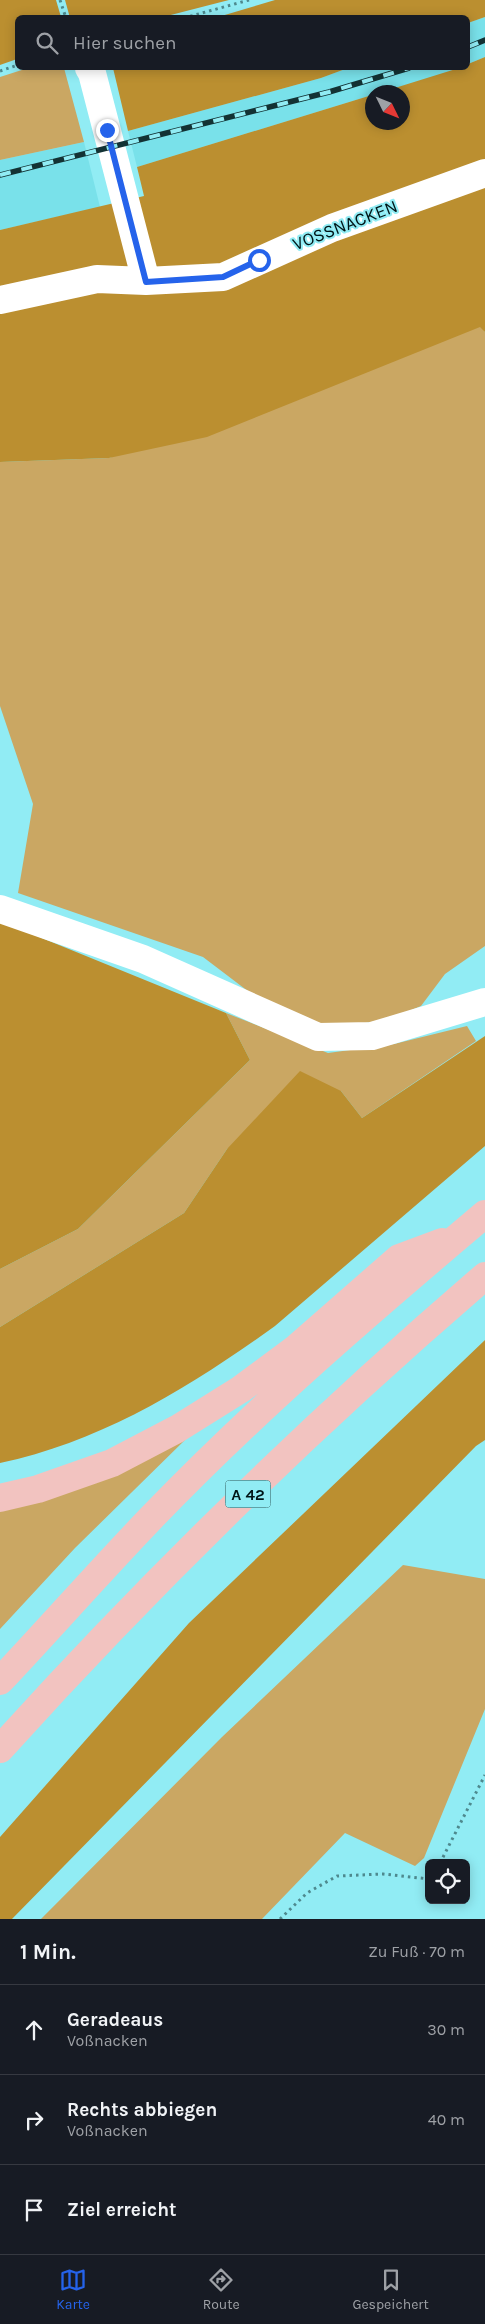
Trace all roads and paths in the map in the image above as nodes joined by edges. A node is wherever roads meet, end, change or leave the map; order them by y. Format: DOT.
graph roads {
  1 [pos="60,0"];
  2 [pos="249,0"];
  3 [pos="65,15"];
  4 [pos="195,15"];
  5 [pos="15,66"];
  6 [pos="90,70"];
  7 [pos="0,71"];
  8 [pos="485,173"];
  9 [pos="146,282"];
  10 [pos="0,300"];
  11 [pos="0,909"];
  12 [pos="485,1002"];
  13 [pos="485,1214"];
  14 [pos="460,1236"];
  15 [pos="485,1276"];
  16 [pos="0,1498"];
  17 [pos="0,1681"];
  18 [pos="0,1749"];
  19 [pos="485,1775"];
  20 [pos="442,1859"];
  21 [pos="425,1879"];
  22 [pos="280,1919"];
  1 -- 3 [label="path"];
  2 -- 4 [label="path"];
  5 -- 7 [label="path"];
  6 -- 9 [label="lane"];
  8 -- 9 [label="lane, VOSSNACKEN"];
  9 -- 10 [label="lane, VOSSNACKEN"];
  11 -- 12 [label="lane"];
  13 -- 14 [label="highway, A 42"];
  14 -- 16 [label="highway"];
  14 -- 17 [label="highway, A 42"];
  15 -- 18 [label="highway, A 42"];
  19 -- 20 [label="path"];
  21 -- 22 [label="path"];
}
